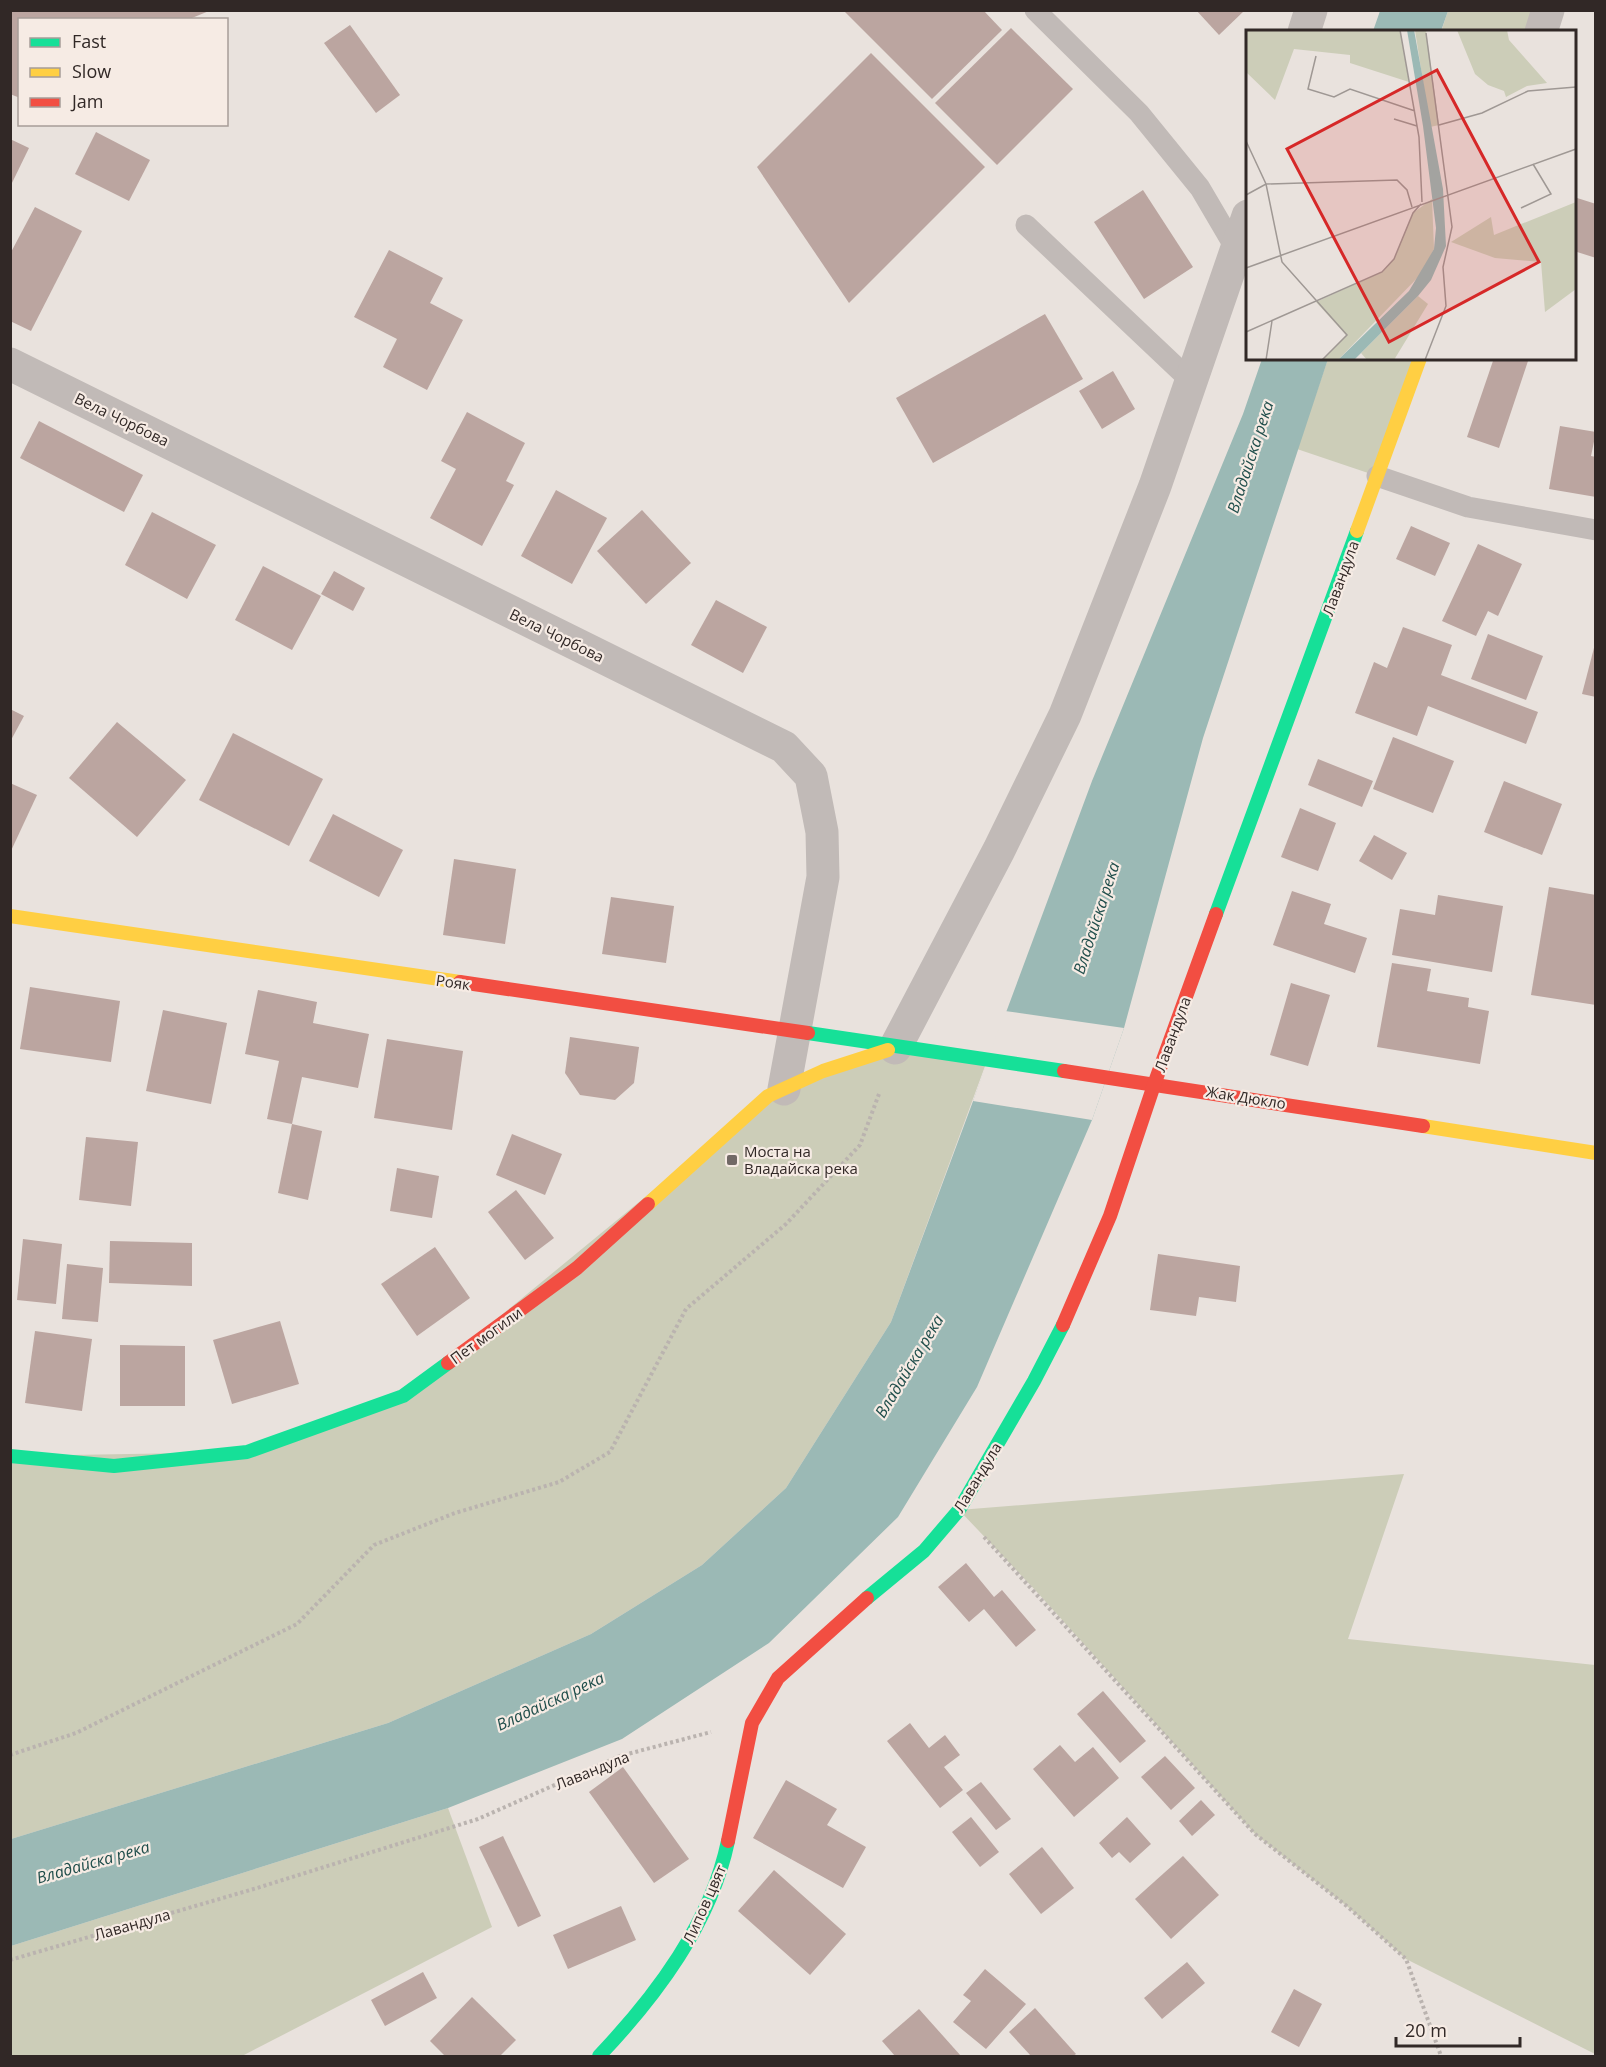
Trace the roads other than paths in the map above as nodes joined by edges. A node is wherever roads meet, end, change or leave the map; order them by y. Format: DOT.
graph roads {
  1 [pos="1035,10"];
  2 [pos="1311,10"];
  3 [pos="1548,10"];
  4 [pos="1305,30"];
  5 [pos="1542,30"];
  6 [pos="1246,222"];
  7 [pos="1026,225"];
  8 [pos="1237,251"];
  9 [pos="1419,360"];
  10 [pos="10,364"];
  11 [pos="1192,382"];
  12 [pos="1377,476"];
  13 [pos="1596,530"];
  14 [pos="10,916"];
  15 [pos="792,1032"];
  16 [pos="895,1048"];
  17 [pos="1155,1082"];
  18 [pos="784,1089"];
  19 [pos="1596,1153"];
  20 [pos="10,1456"];
  21 [pos="752,1724"];
  22 [pos="599,2056"];
  1 -- 8 [label="lane"];
  2 -- 4 [label="street"];
  3 -- 5 [label="street"];
  6 -- 8 [label="street"];
  7 -- 11 [label="lane"];
  8 -- 11 [label="street"];
  9 -- 12 [label="street, Лавандула"];
  10 -- 15 [label="street, Вела Чорбова"];
  11 -- 16 [label="street"];
  12 -- 13 [label="lane"];
  12 -- 17 [label="street, Лавандула"];
  14 -- 15 [label="street, Рояк"];
  15 -- 16 [label="street, Рояк"];
  15 -- 18 [label="street, Вела Чорбова"];
  16 -- 17 [label="street, Жак Дюкло"];
  16 -- 18 [label="street, Пет могили"];
  17 -- 19 [label="street, Жак Дюкло"];
  17 -- 21 [label="street, Лавандула"];
  18 -- 20 [label="street, Пет могили"];
  21 -- 22 [label="street, Липов цвят"];
}
